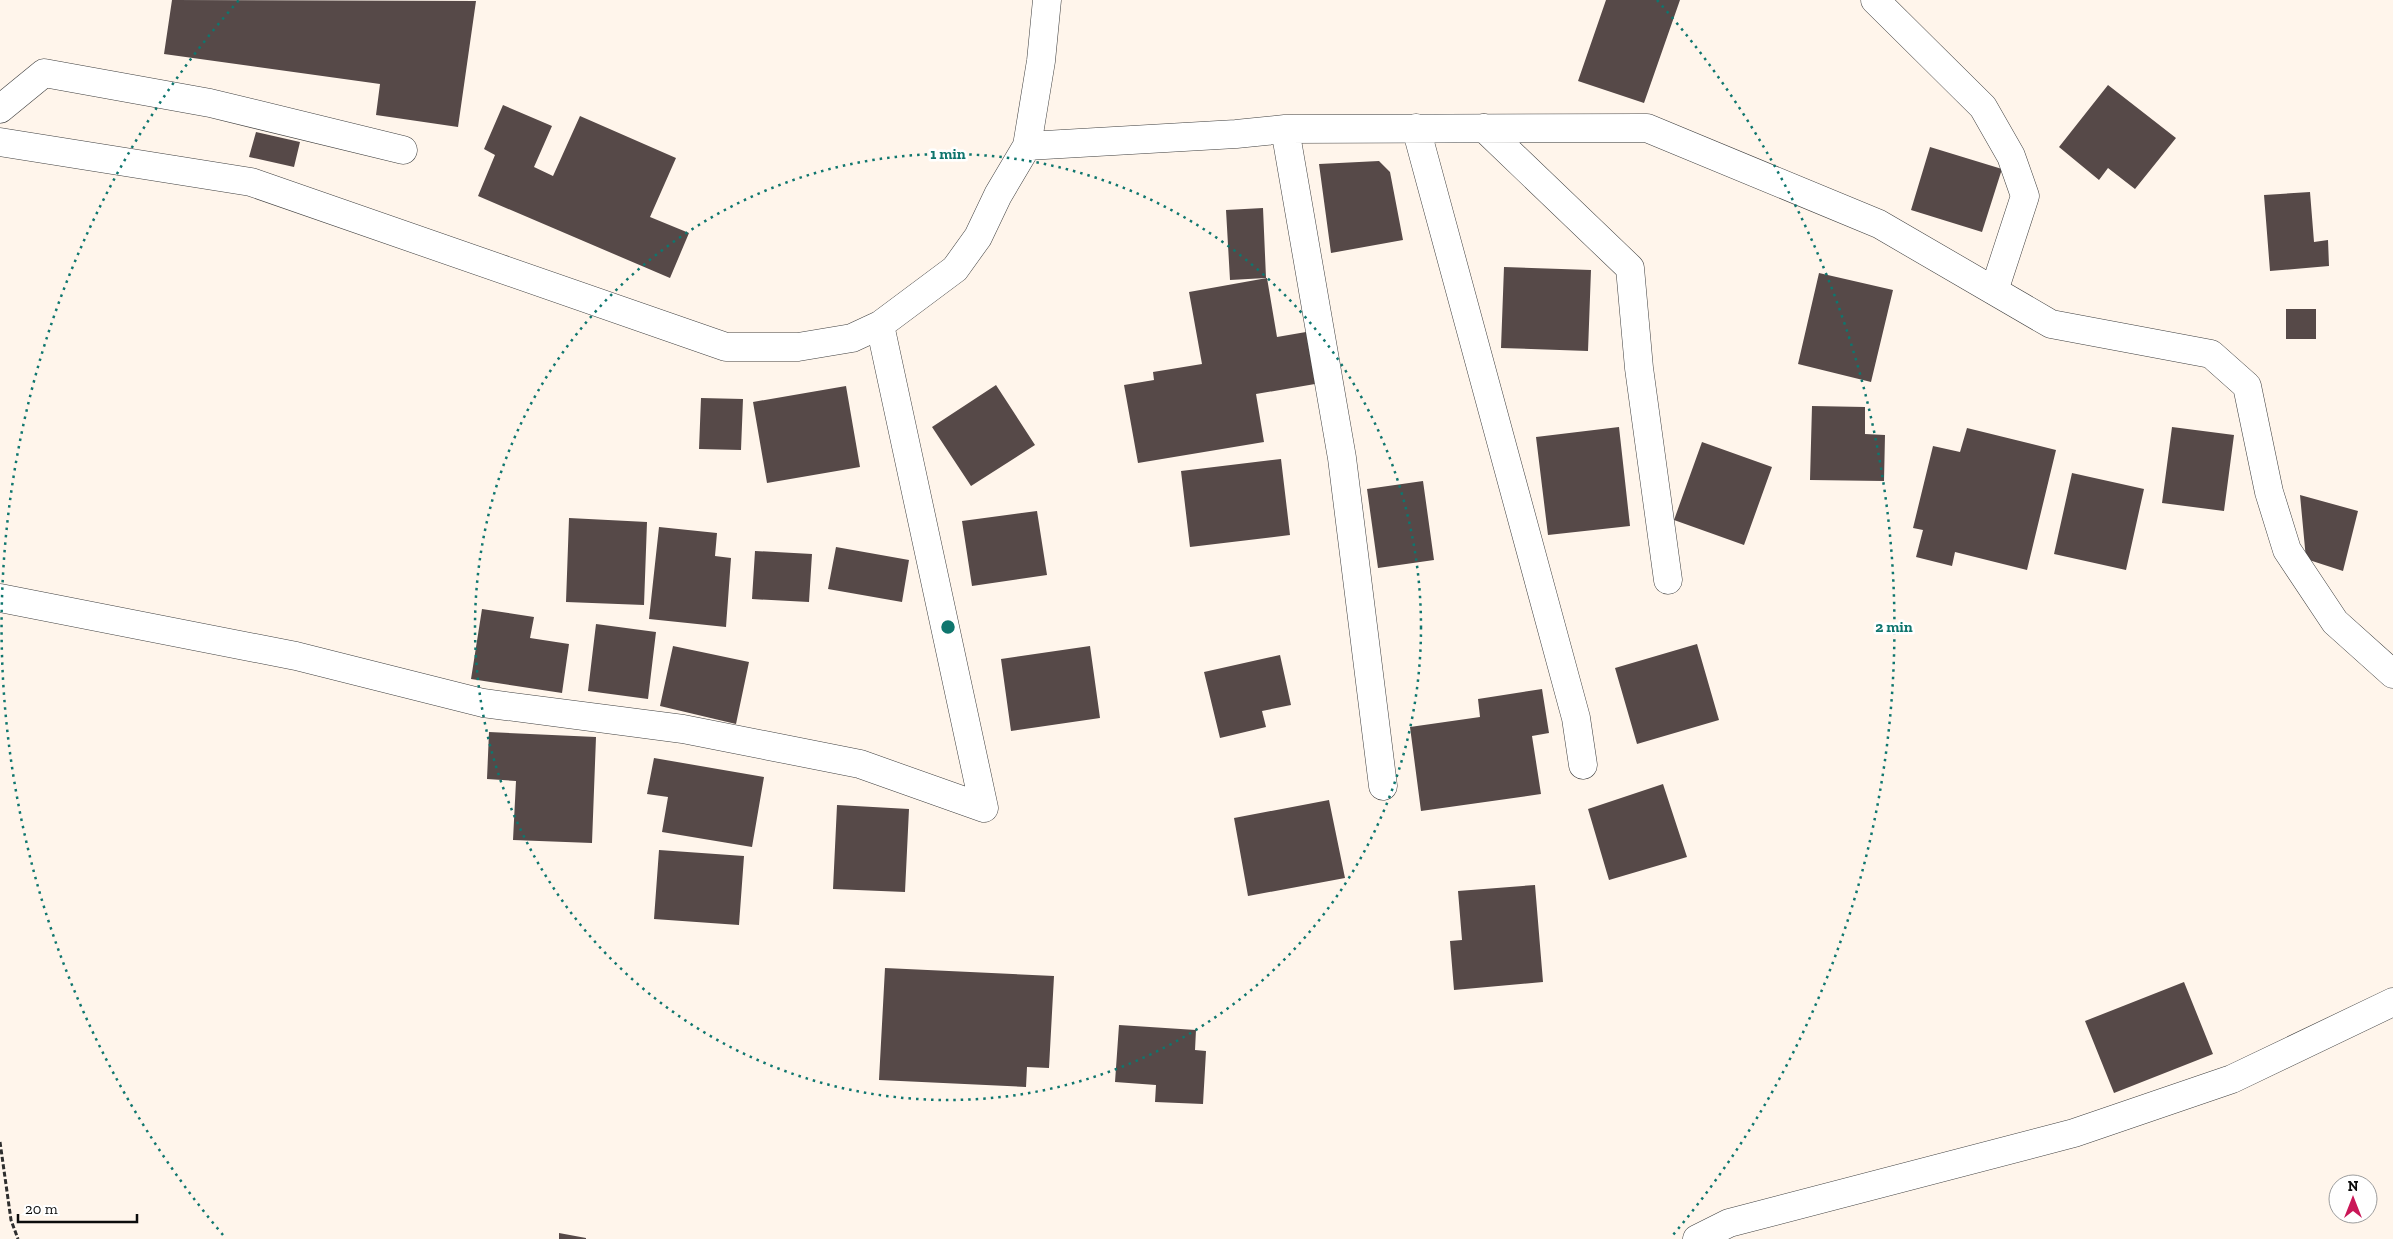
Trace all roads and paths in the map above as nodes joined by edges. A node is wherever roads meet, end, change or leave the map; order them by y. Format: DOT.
graph roads {
  1 [pos="1047,0"];
  2 [pos="1876,0"];
  3 [pos="0,109"];
  4 [pos="1416,128"];
  5 [pos="1484,128"];
  6 [pos="1285,129"];
  7 [pos="0,142"];
  8 [pos="1027,146"];
  9 [pos="403,150"];
  10 [pos="1994,291"];
  11 [pos="880,325"];
  12 [pos="1668,580"];
  13 [pos="0,598"];
  14 [pos="2393,674"];
  15 [pos="1583,765"];
  16 [pos="1383,786"];
  17 [pos="2393,1002"];
  18 [pos="0,1142"];
  19 [pos="18,1239"];
  20 [pos="1697,1239"];
  1 -- 8 [label="street"];
  2 -- 10 [label="street"];
  3 -- 9 [label="street"];
  4 -- 5 [label="street"];
  4 -- 6 [label="street"];
  4 -- 15 [label="street"];
  5 -- 10 [label="street"];
  5 -- 12 [label="street"];
  6 -- 8 [label="street"];
  6 -- 16 [label="street"];
  7 -- 11 [label="street"];
  8 -- 11 [label="street"];
  10 -- 14 [label="street"];
  11 -- 13 [label="street"];
  17 -- 20 [label="street"];
  18 -- 19 [label="path"];
}
